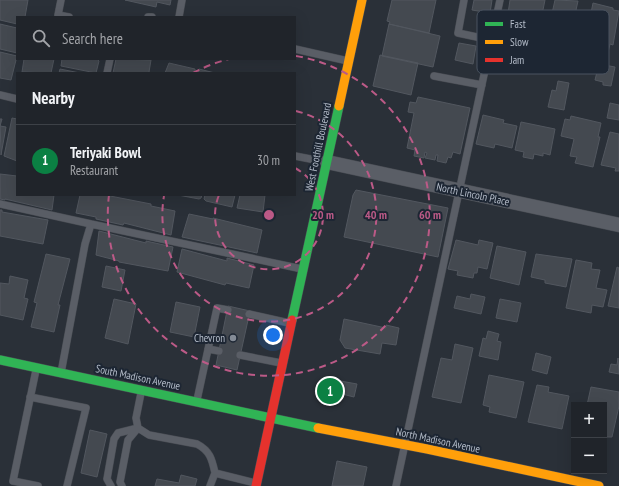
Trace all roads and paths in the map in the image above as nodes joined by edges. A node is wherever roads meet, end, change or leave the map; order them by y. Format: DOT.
graph roads {
  1 [pos="61,0"];
  2 [pos="182,0"];
  3 [pos="362,0"];
  4 [pos="464,0"];
  5 [pos="500,0"];
  6 [pos="498,10"];
  7 [pos="64,16"];
  8 [pos="179,16"];
  9 [pos="477,37"];
  10 [pos="296,49"];
  11 [pos="110,60"];
  12 [pos="348,61"];
  13 [pos="107,72"];
  14 [pos="484,74"];
  15 [pos="434,76"];
  16 [pos="482,85"];
  17 [pos="0,95"];
  18 [pos="16,99"];
  19 [pos="296,156"];
  20 [pos="327,162"];
  21 [pos="459,192"];
  22 [pos="0,204"];
  23 [pos="91,224"];
  24 [pos="619,225"];
  25 [pos="303,270"];
  26 [pos="228,310"];
  27 [pos="249,314"];
  28 [pos="292,323"];
  29 [pos="208,348"];
  30 [pos="219,350"];
  31 [pos="240,355"];
  32 [pos="0,360"];
  33 [pos="283,364"];
  34 [pos="36,368"];
  35 [pos="61,373"];
  36 [pos="142,390"];
  37 [pos="30,396"];
  38 [pos="197,402"];
  39 [pos="271,418"];
  40 [pos="138,428"];
  41 [pos="404,445"];
  42 [pos="215,473"];
  43 [pos="12,484"];
  44 [pos="257,485"];
  45 [pos="38,486"];
  46 [pos="68,486"];
  47 [pos="111,486"];
  48 [pos="122,486"];
  49 [pos="210,486"];
  50 [pos="396,486"];
  51 [pos="599,486"];
  1 -- 7 [label="lane"];
  2 -- 8 [label="lane"];
  3 -- 12 [label="street, West Foothill Boulevard"];
  4 -- 9 [label="lane"];
  5 -- 6 [label="lane"];
  10 -- 12 [label="lane"];
  11 -- 13 [label="lane"];
  12 -- 20 [label="street, West Foothill Boulevard"];
  14 -- 16 [label="lane"];
  15 -- 16 [label="lane"];
  16 -- 21 [label="lane"];
  17 -- 18 [label="lane"];
  19 -- 20 [label="lane"];
  20 -- 21 [label="street, North Lincoln Place"];
  20 -- 25 [label="street, West Foothill Boulevard"];
  21 -- 24 [label="street, North Lincoln Place"];
  21 -- 41 [label="lane"];
  22 -- 23 [label="lane"];
  23 -- 25 [label="lane"];
  23 -- 35 [label="lane"];
  25 -- 28 [label="street, West Foothill Boulevard"];
  26 -- 29 [label="lane"];
  27 -- 28 [label="lane"];
  28 -- 33 [label="street, West Foothill Boulevard"];
  29 -- 30 [label="lane"];
  29 -- 38 [label="lane"];
  31 -- 33 [label="lane"];
  32 -- 34 [label="street, South Madison Avenue"];
  33 -- 39 [label="street, West Foothill Boulevard"];
  34 -- 35 [label="street, South Madison Avenue"];
  34 -- 37 [label="lane"];
  35 -- 36 [label="street, South Madison Avenue"];
  36 -- 38 [label="street, South Madison Avenue"];
  36 -- 40 [label="lane"];
  37 -- 43 [label="lane"];
  37 -- 46 [label="lane"];
  38 -- 39 [label="street, South Madison Avenue"];
  39 -- 41 [label="street, North Madison Avenue"];
  39 -- 44 [label="street, West Foothill Boulevard"];
  40 -- 42 [label="lane"];
  40 -- 47 [label="lane"];
  40 -- 48 [label="lane"];
  41 -- 50 [label="lane"];
  41 -- 51 [label="street, North Madison Avenue"];
  42 -- 44 [label="lane"];
  42 -- 49 [label="lane"];
  43 -- 45 [label="lane"];
}
